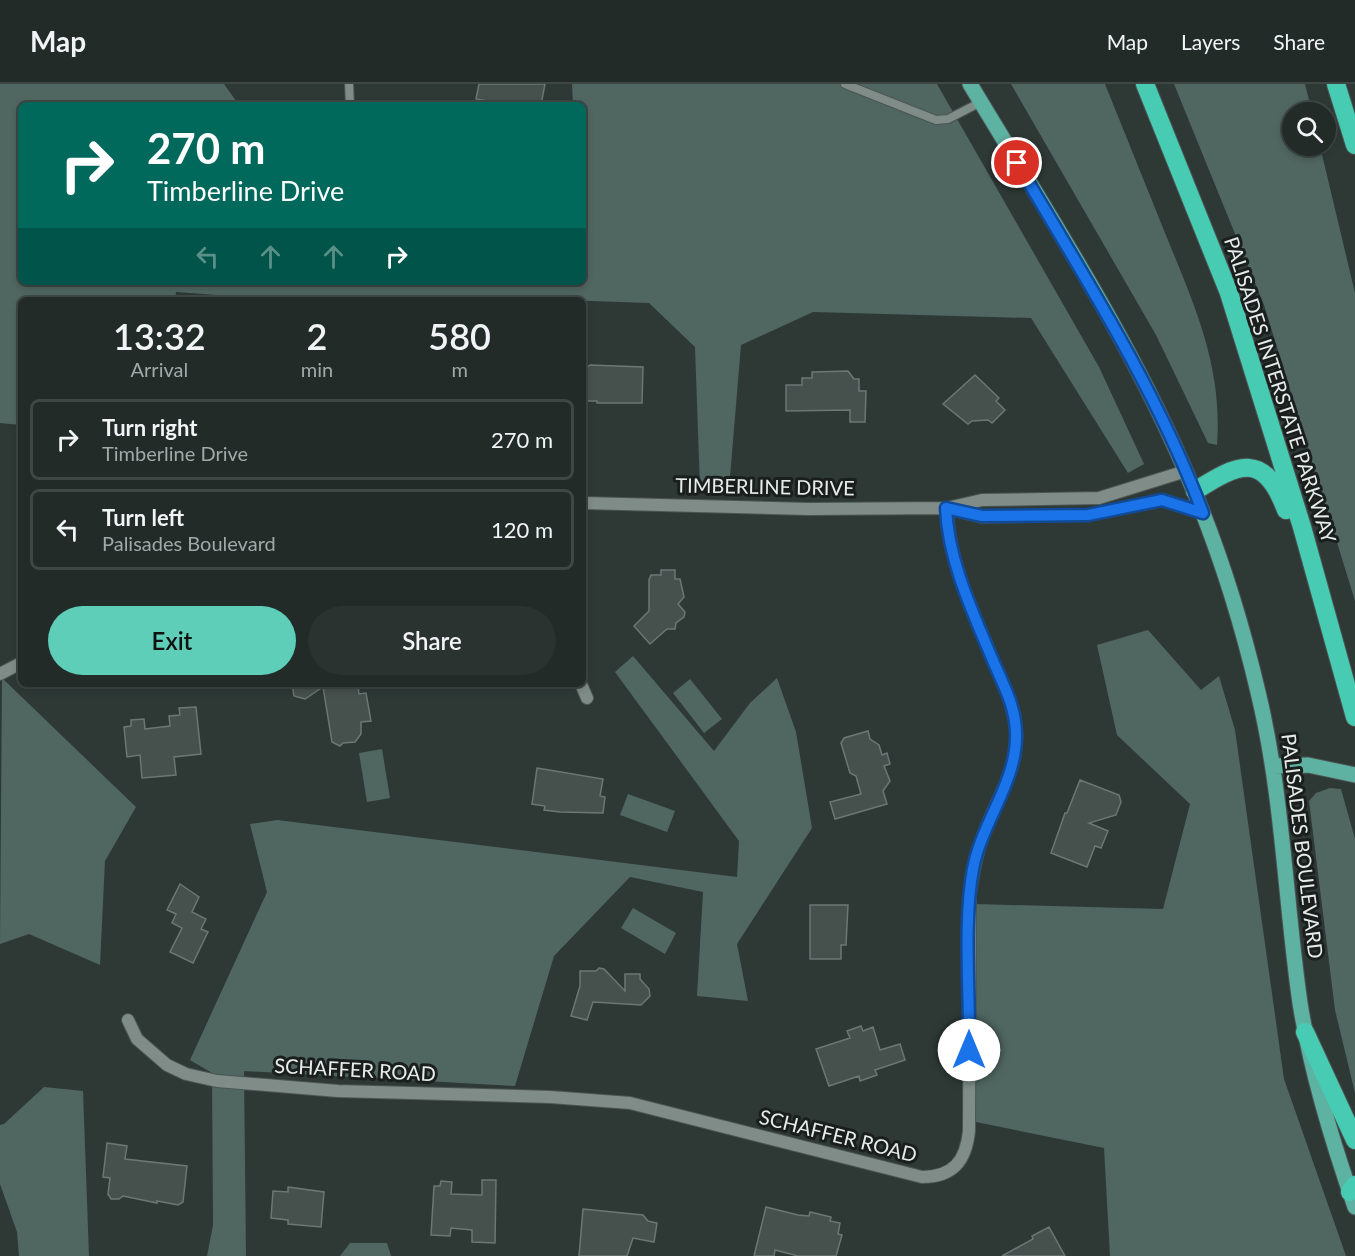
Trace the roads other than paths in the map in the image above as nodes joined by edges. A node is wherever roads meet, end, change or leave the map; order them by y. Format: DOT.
graph roads {
  1 [pos="349,84"];
  2 [pos="845,84"];
  3 [pos="970,84"];
  4 [pos="1145,84"];
  5 [pos="1336,84"];
  6 [pos="350,102"];
  7 [pos="981,102"];
  8 [pos="1355,145"];
  9 [pos="1185,471"];
  10 [pos="1195,492"];
  11 [pos="1000,500"];
  12 [pos="586,503"];
  13 [pos="946,508"];
  14 [pos="1203,513"];
  15 [pos="1001,516"];
  16 [pos="1331,627"];
  17 [pos="18,665"];
  18 [pos="0,674"];
  19 [pos="582,687"];
  20 [pos="587,698"];
  21 [pos="1355,717"];
  22 [pos="1273,766"];
  23 [pos="1355,775"];
  24 [pos="128,1020"];
  25 [pos="1305,1032"];
  26 [pos="1355,1140"];
  27 [pos="1353,1195"];
  1 -- 6 [label="lane"];
  2 -- 7 [label="lane"];
  3 -- 7 [label="main road, PALISADES BOULEVARD"];
  4 -- 16 [label="highway, PALISADES INTERSTATE PARKWAY"];
  5 -- 8 [label="highway"];
  7 -- 9 [label="main road, PALISADES BOULEVARD"];
  9 -- 10 [label="main road, PALISADES BOULEVARD"];
  9 -- 11 [label="street, TIMBERLINE DRIVE"];
  10 -- 14 [label="main road, PALISADES BOULEVARD"];
  10 -- 16 [label="highway"];
  11 -- 13 [label="street, TIMBERLINE DRIVE"];
  11 -- 15 [label="street"];
  12 -- 13 [label="street, TIMBERLINE DRIVE"];
  13 -- 15 [label="street, TIMBERLINE DRIVE"];
  13 -- 24 [label="street, SCHAFFER ROAD"];
  14 -- 15 [label="street, TIMBERLINE DRIVE"];
  14 -- 22 [label="main road, PALISADES BOULEVARD"];
  16 -- 21 [label="highway, PALISADES INTERSTATE PARKWAY"];
  17 -- 18 [label="street"];
  19 -- 20 [label="street"];
  22 -- 23 [label="main road"];
  22 -- 25 [label="main road, PALISADES BOULEVARD"];
  25 -- 26 [label="highway"];
  25 -- 27 [label="main road, PALISADES BOULEVARD"];
}
